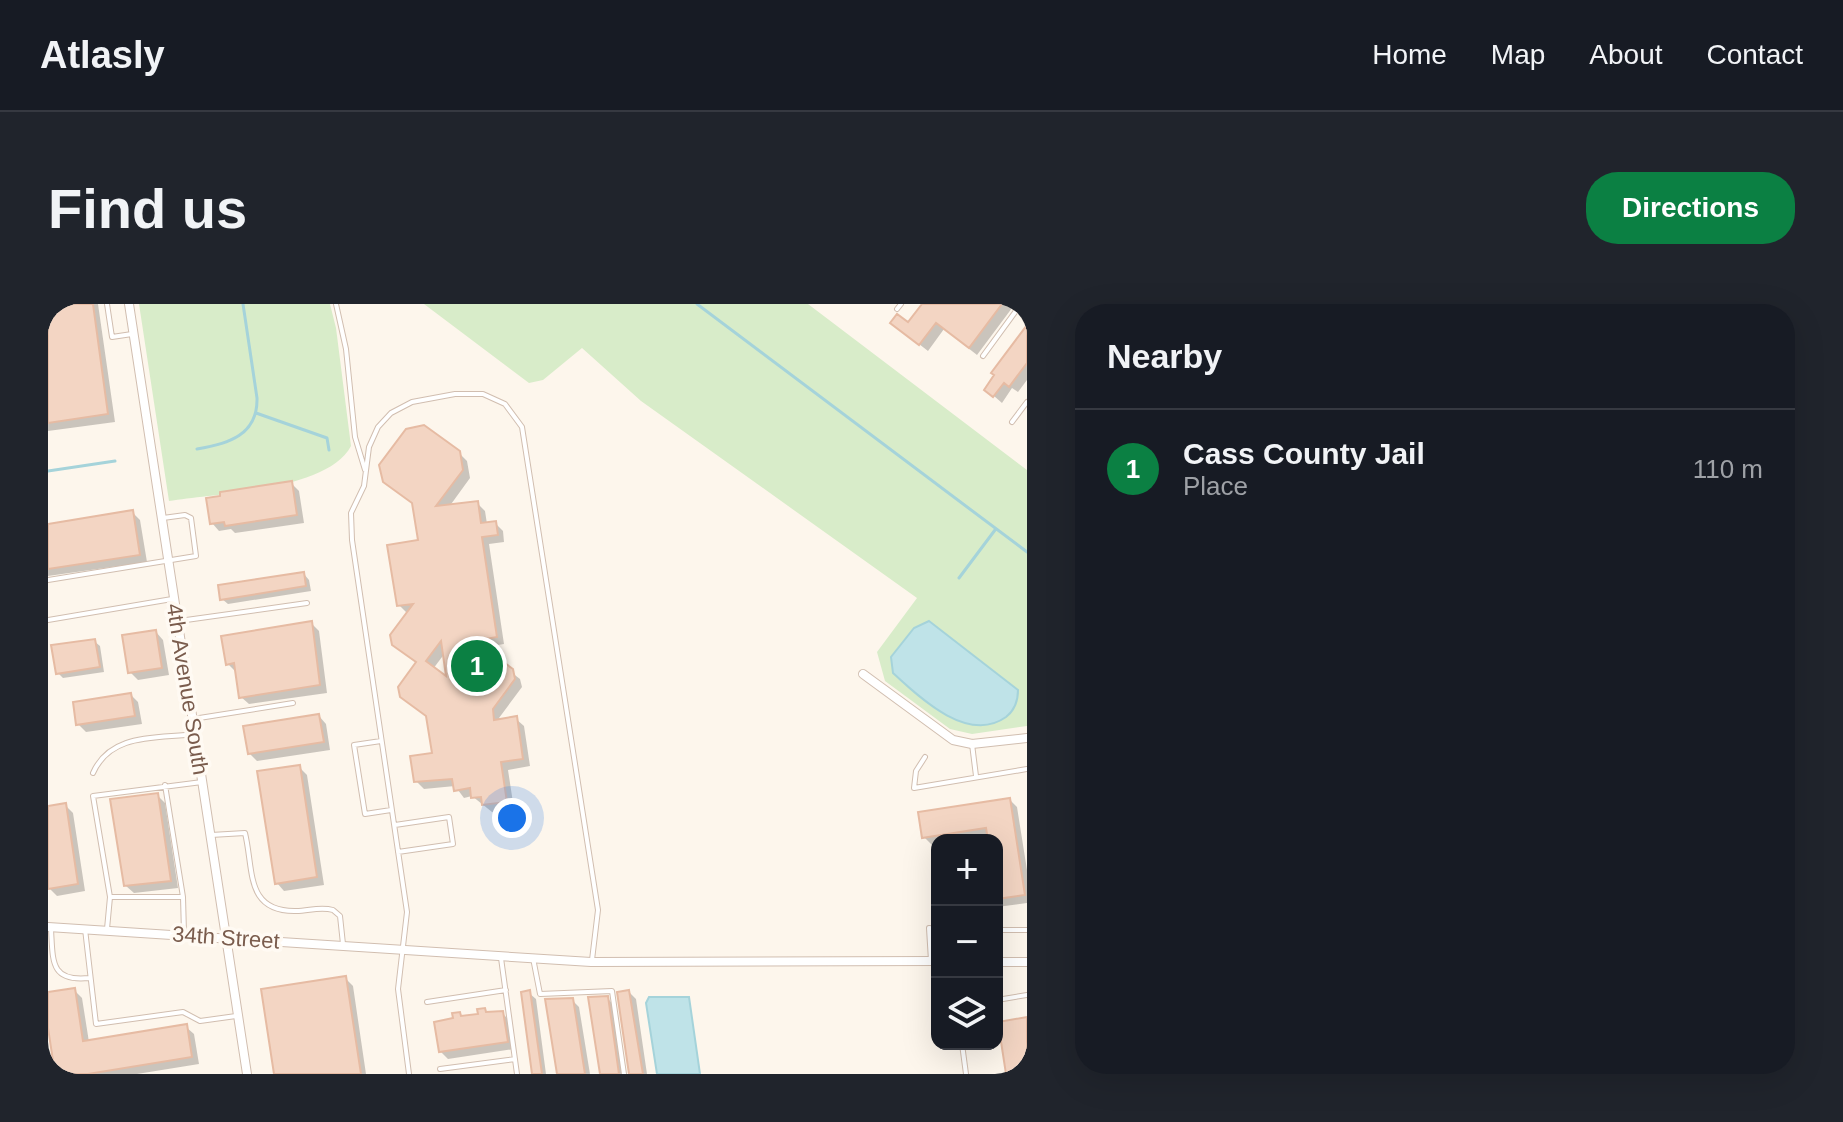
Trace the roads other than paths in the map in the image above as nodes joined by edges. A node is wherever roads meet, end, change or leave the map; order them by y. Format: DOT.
graph roads {
  1 [pos="107,304"];
  2 [pos="129,304"];
  3 [pos="336,304"];
  4 [pos="1021,304"];
  5 [pos="134,334"];
  6 [pos="983,356"];
  7 [pos="1027,402"];
  8 [pos="1012,422"];
  9 [pos="366,473"];
  10 [pos="163,518"];
  11 [pos="169,561"];
  12 [pos="48,580"];
  13 [pos="175,599"];
  14 [pos="307,603"];
  15 [pos="48,620"];
  16 [pos="178,621"];
  17 [pos="863,674"];
  18 [pos="293,703"];
  19 [pos="193,719"];
  20 [pos="195,734"];
  21 [pos="1027,738"];
  22 [pos="381,741"];
  23 [pos="972,744"];
  24 [pos="925,757"];
  25 [pos="1027,769"];
  26 [pos="93,773"];
  27 [pos="976,776"];
  28 [pos="202,782"];
  29 [pos="165,785"];
  30 [pos="391,810"];
  31 [pos="394,825"];
  32 [pos="211,835"];
  33 [pos="398,852"];
  34 [pos="110,897"];
  35 [pos="183,897"];
  36 [pos="50,927"];
  37 [pos="84,927"];
  38 [pos="107,929"];
  39 [pos="1003,930"];
  40 [pos="1027,930"];
  41 [pos="184,934"];
  42 [pos="226,937"];
  43 [pos="343,944"];
  44 [pos="404,948"];
  45 [pos="501,955"];
  46 [pos="533,958"];
  47 [pos="931,961"];
  48 [pos="591,962"];
  49 [pos="1003,962"];
  50 [pos="1027,962"];
  51 [pos="89,978"];
  52 [pos="506,990"];
  53 [pos="1027,995"];
  54 [pos="1003,999"];
  55 [pos="427,1002"];
  56 [pos="238,1016"];
  57 [pos="963,1050"];
  58 [pos="515,1059"];
  59 [pos="440,1069"];
  60 [pos="247,1074"];
  61 [pos="409,1074"];
  62 [pos="517,1074"];
  63 [pos="624,1074"];
  64 [pos="966,1074"];
  1 -- 5 [label="lane"];
  2 -- 5 [label="street, 4th Avenue South"];
  3 -- 9 [label="lane"];
  4 -- 6 [label="lane"];
  5 -- 10 [label="street, 4th Avenue South"];
  7 -- 8 [label="lane"];
  9 -- 22 [label="lane"];
  9 -- 48 [label="lane"];
  10 -- 11 [label="street, 4th Avenue South"];
  10 -- 11 [label="lane"];
  11 -- 12 [label="lane"];
  11 -- 13 [label="street, 4th Avenue South"];
  13 -- 15 [label="lane"];
  13 -- 16 [label="street, 4th Avenue South"];
  14 -- 16 [label="lane"];
  16 -- 19 [label="street, 4th Avenue South"];
  17 -- 23 [label="street"];
  18 -- 19 [label="lane"];
  19 -- 20 [label="street, 4th Avenue South"];
  20 -- 26 [label="lane"];
  20 -- 28 [label="street, 4th Avenue South"];
  21 -- 23 [label="street"];
  22 -- 30 [label="lane"];
  22 -- 30 [label="lane"];
  23 -- 27 [label="lane"];
  24 -- 27 [label="lane"];
  25 -- 27 [label="lane"];
  28 -- 29 [label="lane"];
  28 -- 32 [label="street, 4th Avenue South"];
  29 -- 34 [label="lane"];
  29 -- 35 [label="lane"];
  30 -- 31 [label="lane"];
  31 -- 33 [label="lane"];
  31 -- 33 [label="lane"];
  32 -- 42 [label="street, 4th Avenue South"];
  32 -- 43 [label="lane"];
  33 -- 44 [label="lane"];
  34 -- 35 [label="lane"];
  34 -- 38 [label="lane"];
  35 -- 41 [label="lane"];
  36 -- 37 [label="street, 34th Street"];
  36 -- 51 [label="lane"];
  37 -- 38 [label="street, 34th Street"];
  37 -- 51 [label="lane"];
  38 -- 41 [label="street, 34th Street"];
  39 -- 40 [label="lane"];
  41 -- 42 [label="street, 34th Street"];
  42 -- 43 [label="street, 34th Street"];
  42 -- 56 [label="street, 4th Avenue South"];
  43 -- 44 [label="street, 34th Street"];
  44 -- 45 [label="street, 34th Street"];
  44 -- 61 [label="lane"];
  45 -- 46 [label="street, 34th Street"];
  45 -- 52 [label="lane"];
  46 -- 48 [label="street, 34th Street"];
  46 -- 63 [label="lane"];
  47 -- 48 [label="street, 34th Street"];
  49 -- 50 [label="street"];
  51 -- 56 [label="lane"];
  52 -- 55 [label="lane"];
  52 -- 58 [label="lane"];
  53 -- 54 [label="lane"];
  56 -- 60 [label="street, 4th Avenue South"];
  57 -- 64 [label="lane"];
  58 -- 59 [label="lane"];
  58 -- 62 [label="lane"];
}
